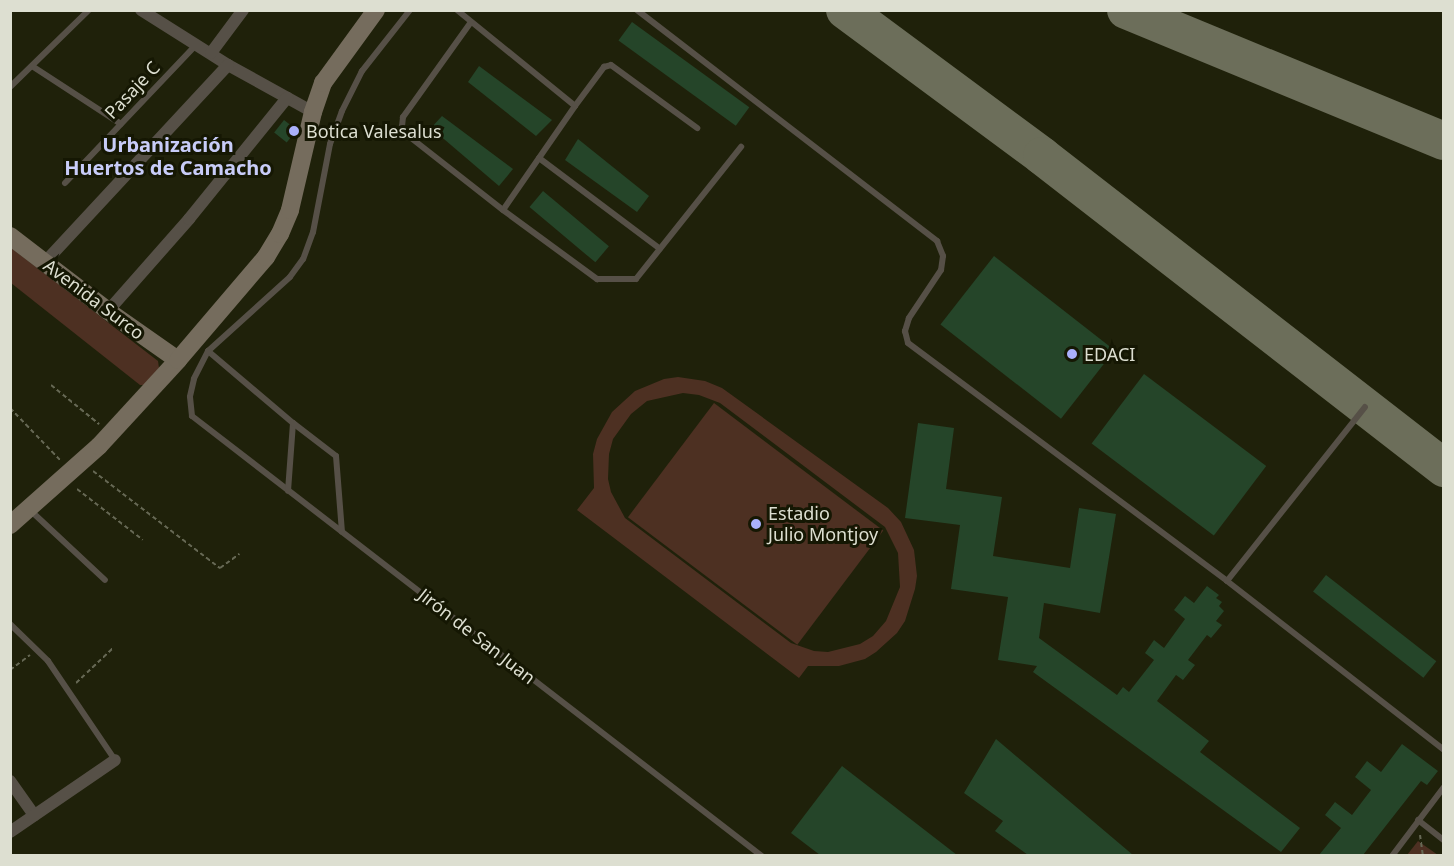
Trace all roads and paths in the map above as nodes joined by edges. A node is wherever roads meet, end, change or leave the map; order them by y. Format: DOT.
graph roads {
  1 [pos="88,10"];
  2 [pos="141,10"];
  3 [pos="243,10"];
  4 [pos="376,10"];
  5 [pos="410,10"];
  6 [pos="457,10"];
  7 [pos="637,10"];
  8 [pos="471,22"];
  9 [pos="196,45"];
  10 [pos="210,53"];
  11 [pos="228,65"];
  12 [pos="32,66"];
  13 [pos="10,87"];
  14 [pos="286,98"];
  15 [pos="575,106"];
  16 [pos="313,112"];
  17 [pos="121,124"];
  18 [pos="697,128"];
  19 [pos="741,147"];
  20 [pos="539,158"];
  21 [pos="65,183"];
  22 [pos="503,210"];
  23 [pos="10,236"];
  24 [pos="660,249"];
  25 [pos="45,262"];
  26 [pos="108,311"];
  27 [pos="208,351"];
  28 [pos="178,360"];
  29 [pos="51,385"];
  30 [pos="1365,407"];
  31 [pos="10,408"];
  32 [pos="293,423"];
  33 [pos="111,433"];
  34 [pos="72,470"];
  35 [pos="288,491"];
  36 [pos="28,509"];
  37 [pos="10,525"];
  38 [pos="342,532"];
  39 [pos="143,540"];
  40 [pos="239,554"];
  41 [pos="105,580"];
  42 [pos="1227,581"];
  43 [pos="10,624"];
  44 [pos="113,648"];
  45 [pos="37,650"];
  46 [pos="10,670"];
  47 [pos="68,690"];
  48 [pos="1443,750"];
  49 [pos="115,760"];
  50 [pos="10,781"];
  51 [pos="1443,787"];
  52 [pos="34,815"];
  53 [pos="1418,820"];
  54 [pos="10,832"];
  55 [pos="1443,840"];
  56 [pos="762,855"];
  57 [pos="1392,855"];
  58 [pos="1423,855"];
  1 -- 12 [label="lane"];
  2 -- 9 [label="street"];
  3 -- 10 [label="street"];
  4 -- 16 [label="street"];
  5 -- 27 [label="lane"];
  6 -- 8 [label="lane"];
  7 -- 42 [label="lane"];
  8 -- 15 [label="lane"];
  8 -- 22 [label="lane"];
  9 -- 10 [label="street"];
  9 -- 17 [label="lane, Pasaje C"];
  10 -- 11 [label="street"];
  11 -- 14 [label="street"];
  11 -- 25 [label="street"];
  12 -- 13 [label="lane"];
  12 -- 17 [label="lane"];
  14 -- 16 [label="street"];
  14 -- 26 [label="street"];
  15 -- 18 [label="lane"];
  15 -- 20 [label="lane"];
  16 -- 28 [label="street"];
  17 -- 21 [label="lane, Pasaje C"];
  19 -- 24 [label="lane"];
  20 -- 22 [label="lane"];
  20 -- 24 [label="lane"];
  22 -- 24 [label="lane"];
  23 -- 25 [label="street, Avenida Surco"];
  25 -- 26 [label="street, Avenida Surco"];
  26 -- 28 [label="street, Avenida Surco"];
  27 -- 32 [label="lane"];
  27 -- 35 [label="lane, Jirón de San Juan"];
  28 -- 33 [label="street"];
  29 -- 33 [label="path"];
  30 -- 42 [label="lane"];
  31 -- 34 [label="path"];
  32 -- 35 [label="lane"];
  32 -- 38 [label="lane"];
  33 -- 34 [label="street"];
  34 -- 36 [label="street"];
  34 -- 39 [label="path"];
  34 -- 40 [label="path"];
  35 -- 38 [label="lane, Jirón de San Juan"];
  36 -- 37 [label="street"];
  36 -- 41 [label="lane"];
  38 -- 56 [label="lane, Jirón de San Juan"];
  42 -- 48 [label="lane"];
  43 -- 45 [label="lane"];
  44 -- 47 [label="path"];
  45 -- 46 [label="path"];
  45 -- 47 [label="lane"];
  47 -- 49 [label="lane"];
  49 -- 52 [label="street"];
  50 -- 52 [label="street"];
  51 -- 53 [label="lane"];
  52 -- 54 [label="street"];
  53 -- 55 [label="lane"];
  53 -- 57 [label="lane"];
  53 -- 58 [label="path"];
}
